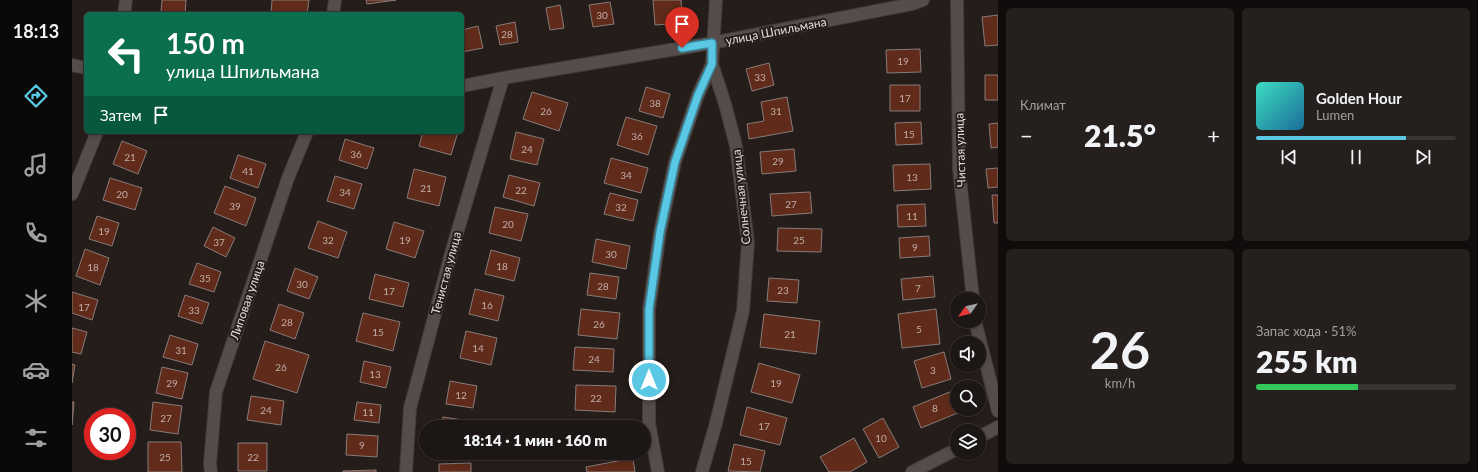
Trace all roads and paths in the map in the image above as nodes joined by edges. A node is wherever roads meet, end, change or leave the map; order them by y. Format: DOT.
graph roads {
  1 [pos="126,0"];
  2 [pos="335,0"];
  3 [pos="716,0"];
  4 [pos="923,0"];
  5 [pos="957,0"];
  6 [pos="124,12"];
  7 [pos="334,12"];
  8 [pos="712,43"];
  9 [pos="712,64"];
  10 [pos="72,65"];
  11 [pos="84,68"];
  12 [pos="502,78"];
  13 [pos="464,86"];
  14 [pos="96,134"];
  15 [pos="306,134"];
  16 [pos="72,194"];
  17 [pos="972,292"];
  18 [pos="977,328"];
  19 [pos="998,411"];
  20 [pos="998,427"];
  21 [pos="986,433"];
  22 [pos="950,452"];
  23 [pos="211,472"];
  24 [pos="406,472"];
  25 [pos="658,472"];
  26 [pos="702,472"];
  27 [pos="912,472"];
  1 -- 6 [label="street"];
  2 -- 7 [label="street"];
  3 -- 8 [label="street, Солнечная улица"];
  4 -- 8 [label="street, улица Шпильмана"];
  5 -- 17 [label="street, Чистая улица"];
  8 -- 9 [label="street, Солнечная улица"];
  8 -- 12 [label="street, улица Шпильмана"];
  9 -- 25 [label="street, Солнечная улица"];
  9 -- 26 [label="street, Солнечная улица"];
  10 -- 11 [label="street"];
  12 -- 13 [label="street, улица Шпильмана"];
  12 -- 24 [label="street, Тенистая улица"];
  14 -- 16 [label="street"];
  15 -- 23 [label="street, Липовая улица"];
  18 -- 19 [label="street"];
  20 -- 21 [label="street"];
  22 -- 27 [label="street"];
}
